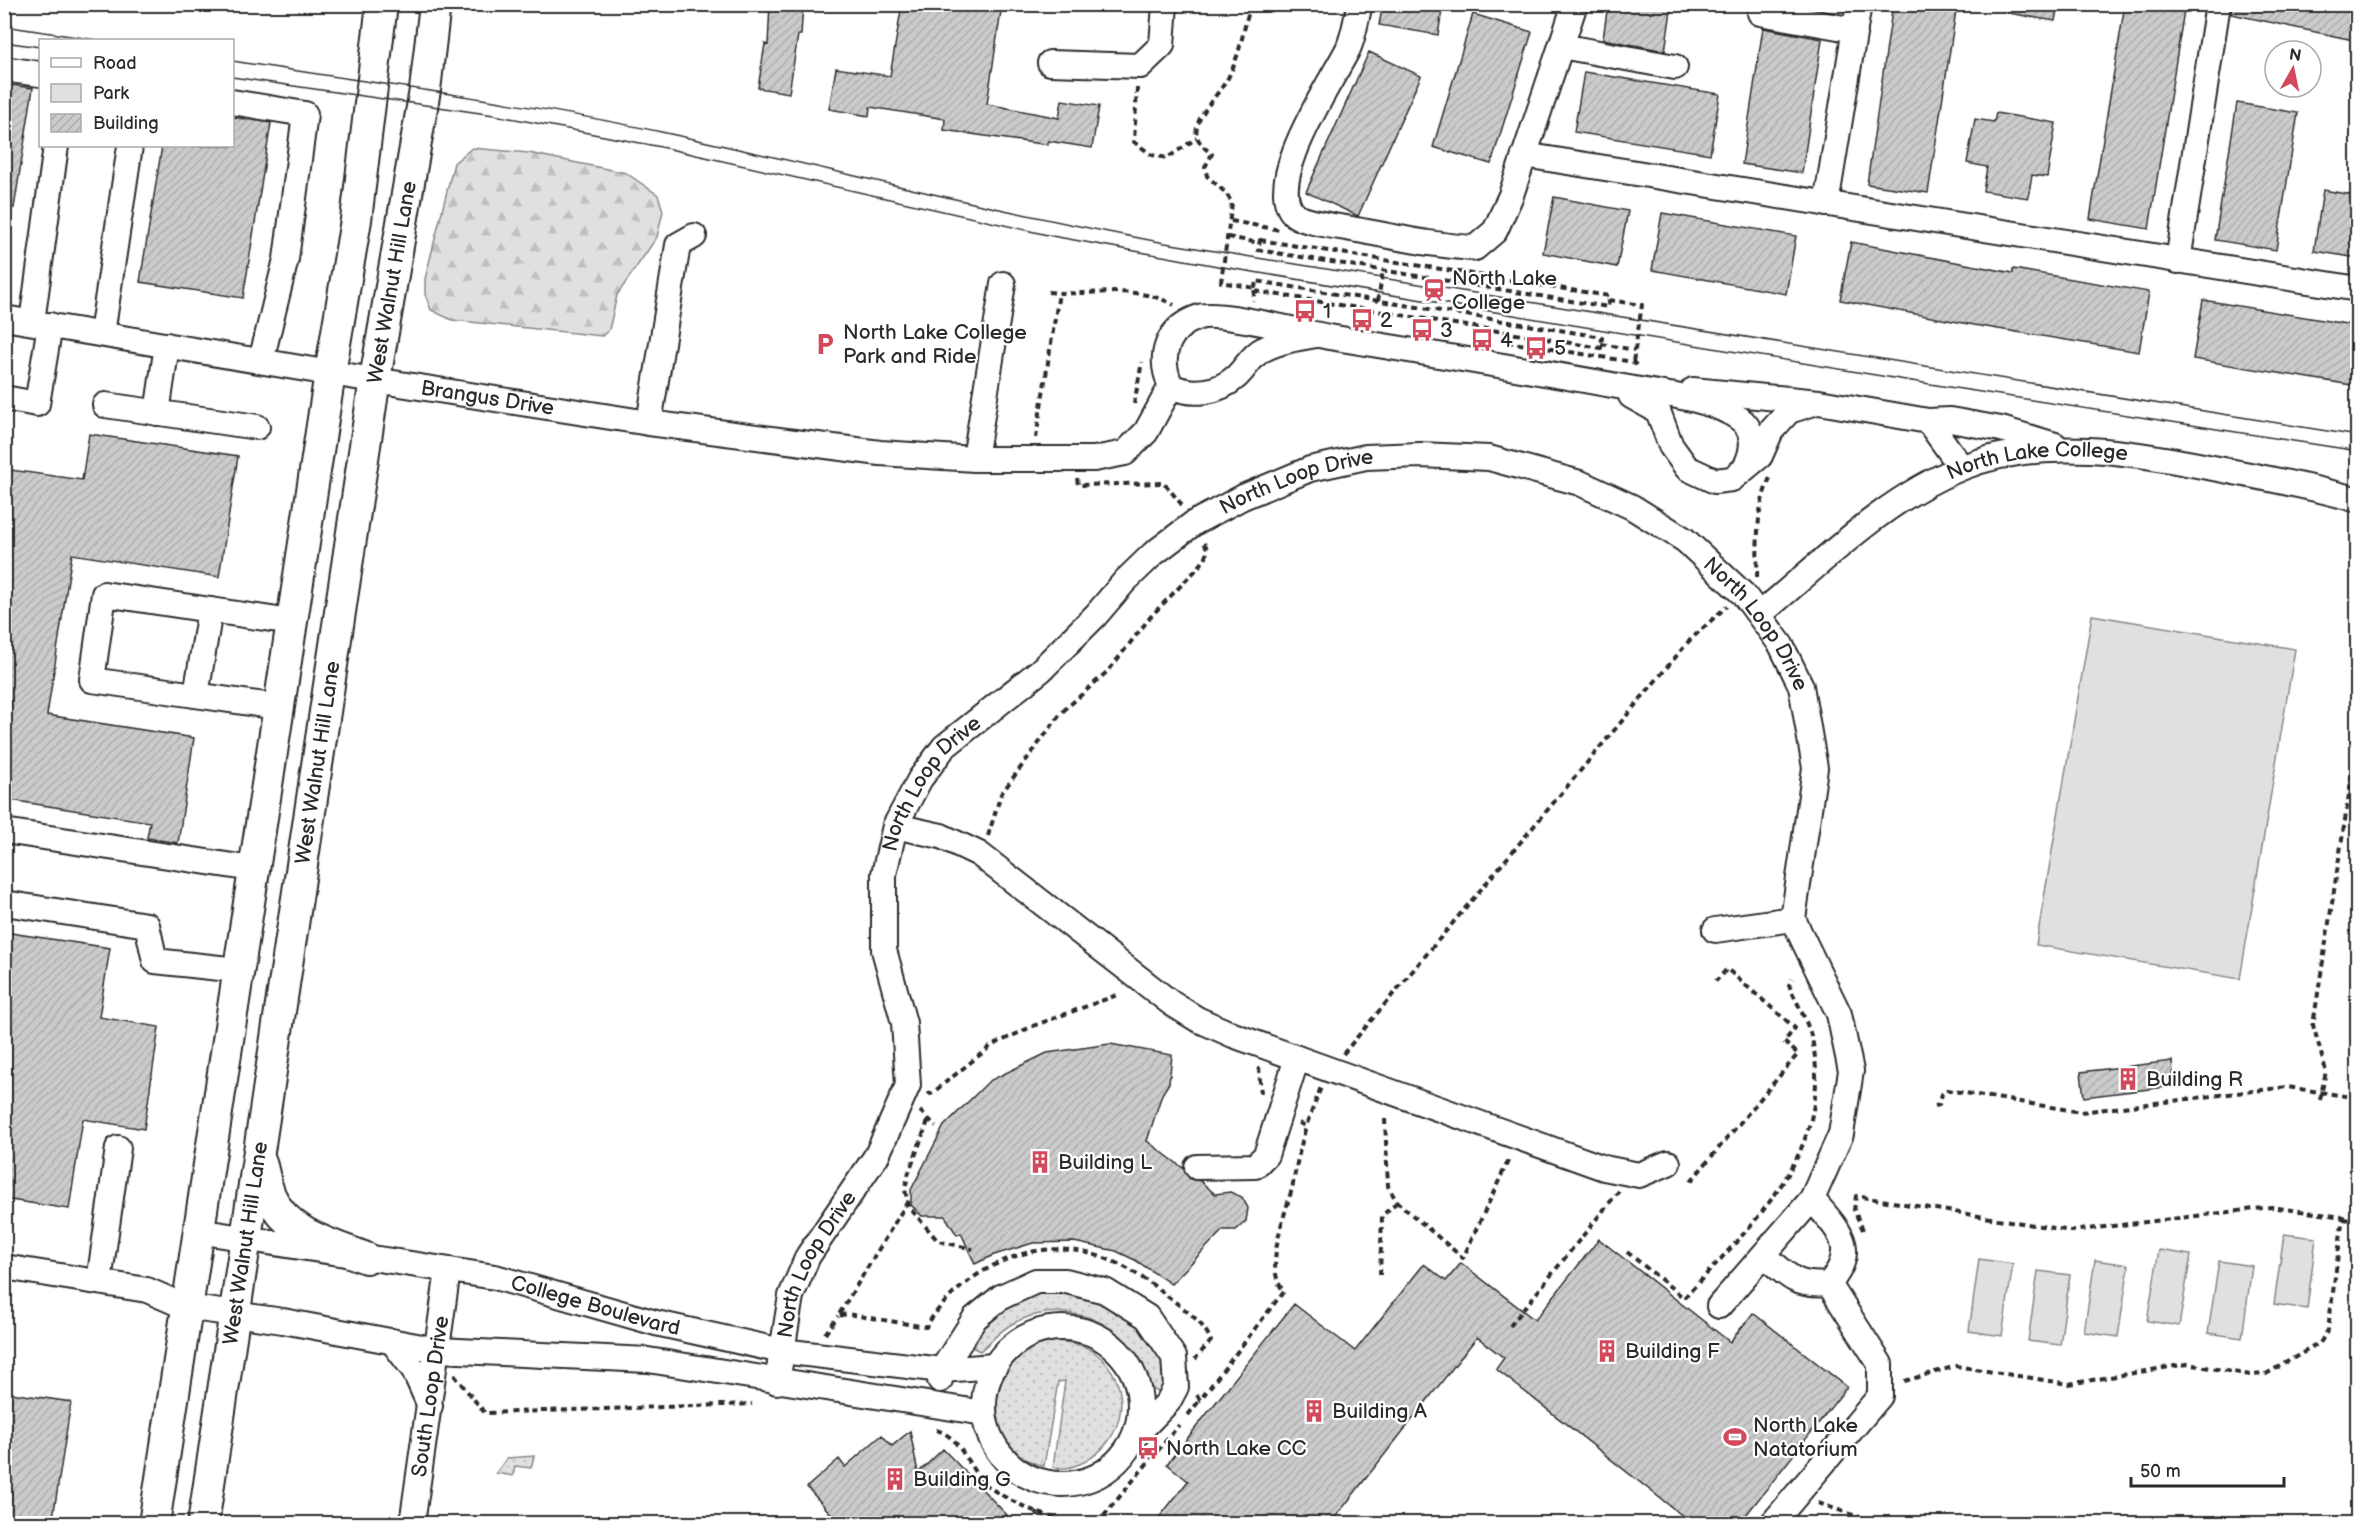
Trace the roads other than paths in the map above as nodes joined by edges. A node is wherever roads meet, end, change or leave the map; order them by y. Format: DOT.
graph roads {
  1 [pos="382,4"];
  2 [pos="435,4"];
  3 [pos="1165,4"];
  4 [pos="1360,4"];
  5 [pos="1575,4"];
  6 [pos="1859,4"];
  7 [pos="2218,4"];
  8 [pos="1760,13"];
  9 [pos="1855,30"];
  10 [pos="1561,46"];
  11 [pos="1050,63"];
  12 [pos="1675,67"];
  13 [pos="4,69"];
  14 [pos="39,74"];
  15 [pos="234,102"];
  16 [pos="56,147"];
  17 [pos="130,147"];
  18 [pos="1524,155"];
  19 [pos="1826,204"];
  20 [pos="694,236"];
  21 [pos="2178,261"];
  22 [pos="1003,284"];
  23 [pos="2358,289"];
  24 [pos="4,318"];
  25 [pos="41,323"];
  26 [pos="102,334"];
  27 [pos="1316,335"];
  28 [pos="167,345"];
  29 [pos="261,361"];
  30 [pos="330,373"];
  31 [pos="375,379"];
  32 [pos="1599,383"];
  33 [pos="1170,386"];
  34 [pos="4,398"];
  35 [pos="1820,402"];
  36 [pos="105,405"];
  37 [pos="157,413"];
  38 [pos="1928,421"];
  39 [pos="649,423"];
  40 [pos="257,428"];
  41 [pos="2066,449"];
  42 [pos="975,459"];
  43 [pos="1961,467"];
  44 [pos="1745,468"];
  45 [pos="2358,500"];
  46 [pos="210,610"];
  47 [pos="1760,614"];
  48 [pos="291,622"];
  49 [pos="196,695"];
  50 [pos="278,707"];
  51 [pos="895,826"];
  52 [pos="4,831"];
  53 [pos="253,869"];
  54 [pos="4,903"];
  55 [pos="1793,919"];
  56 [pos="1715,930"];
  57 [pos="238,970"];
  58 [pos="1297,1058"];
  59 [pos="118,1148"];
  60 [pos="259,1156"];
  61 [pos="1668,1163"];
  62 [pos="1197,1167"];
  63 [pos="1812,1199"];
  64 [pos="197,1231"];
  65 [pos="246,1240"];
  66 [pos="1764,1255"];
  67 [pos="366,1258"];
  68 [pos="4,1267"];
  69 [pos="448,1270"];
  70 [pos="99,1282"];
  71 [pos="1829,1284"];
  72 [pos="1719,1306"];
  73 [pos="186,1307"];
  74 [pos="234,1314"];
  75 [pos="392,1341"];
  76 [pos="438,1350"];
  77 [pos="782,1351"];
  78 [pos="994,1366"];
  79 [pos="942,1370"];
  80 [pos="777,1382"];
  81 [pos="937,1404"];
  82 [pos="430,1406"];
  83 [pos="984,1413"];
  84 [pos="1134,1438"];
  85 [pos="154,1524"];
  86 [pos="203,1524"];
  87 [pos="412,1524"];
  88 [pos="1772,1524"];
  1 -- 30 [label="main road"];
  2 -- 31 [label="main road, West Walnut Hill Lane"];
  3 -- 11 [label="street"];
  4 -- 18 [label="street"];
  5 -- 10 [label="street"];
  6 -- 9 [label="street"];
  7 -- 21 [label="street"];
  8 -- 9 [label="street"];
  9 -- 19 [label="street"];
  10 -- 12 [label="street"];
  10 -- 18 [label="street"];
  13 -- 14 [label="street"];
  15 -- 29 [label="street"];
  16 -- 25 [label="street"];
  17 -- 26 [label="street"];
  18 -- 19 [label="street"];
  19 -- 21 [label="street"];
  20 -- 39 [label="street"];
  21 -- 23 [label="street"];
  22 -- 42 [label="street"];
  24 -- 25 [label="street, Brangus Drive"];
  25 -- 26 [label="street, Brangus Drive"];
  25 -- 34 [label="street"];
  26 -- 28 [label="street, Brangus Drive"];
  27 -- 32 [label="street"];
  27 -- 33 [label="street"];
  27 -- 33 [label="street"];
  28 -- 29 [label="street, Brangus Drive"];
  28 -- 37 [label="street"];
  29 -- 30 [label="street, Brangus Drive"];
  30 -- 31 [label="street, Brangus Drive"];
  30 -- 48 [label="main road"];
  31 -- 39 [label="street, Brangus Drive"];
  31 -- 60 [label="main road, West Walnut Hill Lane"];
  32 -- 35 [label="street"];
  32 -- 44 [label="street"];
  32 -- 44 [label="street"];
  33 -- 42 [label="street, Brangus Drive"];
  35 -- 38 [label="street"];
  35 -- 44 [label="street"];
  36 -- 37 [label="street"];
  37 -- 40 [label="street"];
  38 -- 41 [label="street"];
  38 -- 43 [label="street"];
  39 -- 42 [label="street, Brangus Drive"];
  41 -- 43 [label="street, North Lake College"];
  41 -- 45 [label="street, North Lake College"];
  43 -- 47 [label="street, North Lake College"];
  46 -- 48 [label="street"];
  46 -- 49 [label="street"];
  46 -- 49 [label="street"];
  47 -- 51 [label="street, North Loop Drive"];
  47 -- 55 [label="street, North Loop Drive"];
  48 -- 50 [label="main road"];
  49 -- 50 [label="street"];
  50 -- 53 [label="main road"];
  51 -- 58 [label="street"];
  51 -- 77 [label="street, North Loop Drive"];
  52 -- 53 [label="street"];
  53 -- 57 [label="main road"];
  54 -- 57 [label="street"];
  55 -- 56 [label="street"];
  55 -- 63 [label="street"];
  57 -- 64 [label="main road"];
  58 -- 61 [label="street"];
  58 -- 62 [label="street"];
  59 -- 70 [label="street"];
  60 -- 65 [label="main road, West Walnut Hill Lane"];
  60 -- 67 [label="main road"];
  63 -- 66 [label="street"];
  63 -- 71 [label="street"];
  64 -- 65 [label="street, College Boulevard"];
  64 -- 73 [label="main road"];
  65 -- 67 [label="street, College Boulevard"];
  65 -- 74 [label="main road, West Walnut Hill Lane"];
  66 -- 71 [label="street"];
  66 -- 72 [label="street"];
  67 -- 69 [label="street, College Boulevard"];
  68 -- 70 [label="street, College Boulevard"];
  69 -- 76 [label="street, South Loop Drive"];
  69 -- 77 [label="street, College Boulevard"];
  70 -- 73 [label="street, College Boulevard"];
  71 -- 88 [label="street"];
  73 -- 74 [label="street, College Boulevard"];
  73 -- 85 [label="main road"];
  74 -- 75 [label="street, College Boulevard"];
  74 -- 86 [label="main road, West Walnut Hill Lane"];
  75 -- 76 [label="street, College Boulevard"];
  75 -- 82 [label="street"];
  76 -- 80 [label="street, College Boulevard"];
  76 -- 82 [label="street, South Loop Drive"];
  77 -- 79 [label="street, College Boulevard"];
  77 -- 80 [label="street, North Loop Drive"];
  78 -- 79 [label="street, College Boulevard"];
  78 -- 83 [label="street"];
  78 -- 84 [label="street"];
  79 -- 81 [label="street"];
  79 -- 84 [label="street"];
  80 -- 81 [label="street, College Boulevard"];
  81 -- 83 [label="street, College Boulevard"];
  82 -- 87 [label="street, South Loop Drive"];
  83 -- 84 [label="street"];
}
